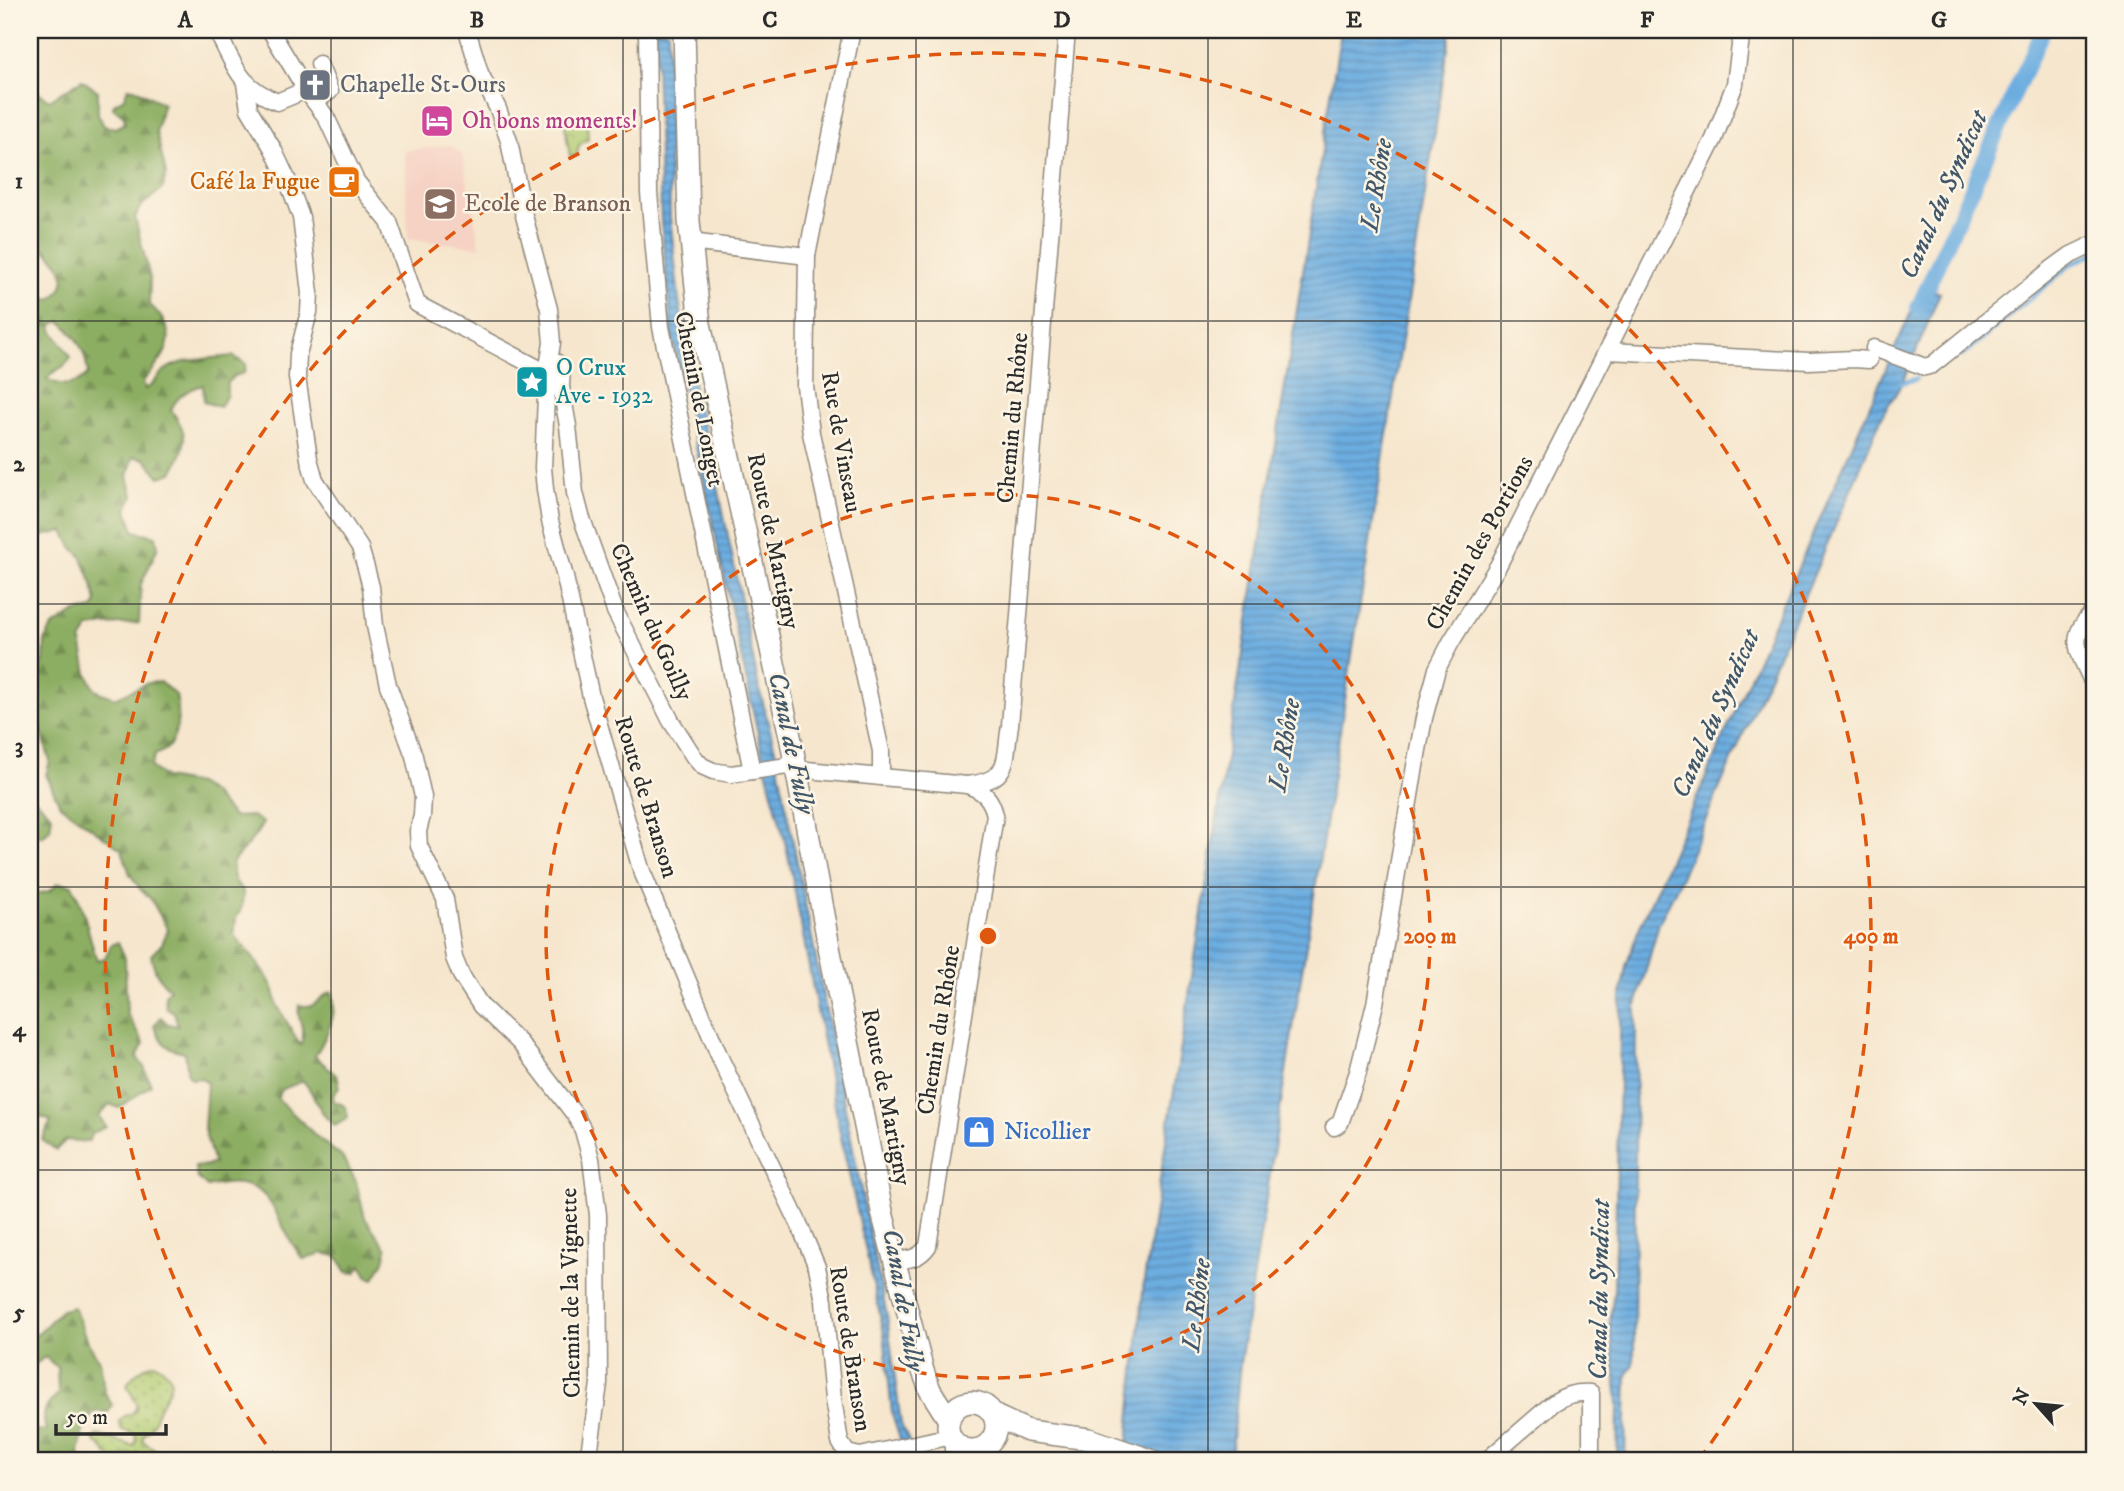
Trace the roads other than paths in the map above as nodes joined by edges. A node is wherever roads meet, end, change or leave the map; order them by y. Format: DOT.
graph roads {
  1 [pos="216,30"];
  2 [pos="270,30"];
  3 [pos="467,30"];
  4 [pos="646,30"];
  5 [pos="684,30"];
  6 [pos="852,30"];
  7 [pos="1067,30"];
  8 [pos="1742,30"];
  9 [pos="320,64"];
  10 [pos="245,83"];
  11 [pos="310,96"];
  12 [pos="690,242"];
  13 [pos="2094,244"];
  14 [pos="807,256"];
  15 [pos="1608,351"];
  16 [pos="548,368"];
  17 [pos="2094,612"];
  18 [pos="2094,686"];
  19 [pos="792,767"];
  20 [pos="756,771"];
  21 [pos="881,777"];
  22 [pos="967,785"];
  23 [pos="1334,1127"];
  24 [pos="894,1261"];
  25 [pos="928,1385"];
  26 [pos="968,1402"];
  27 [pos="995,1416"];
  28 [pos="1028,1431"];
  29 [pos="947,1440"];
  30 [pos="977,1451"];
  31 [pos="845,1457"];
  32 [pos="588,1461"];
  33 [pos="1153,1461"];
  34 [pos="1486,1461"];
  35 [pos="1591,1461"];
  1 -- 10 [label="street"];
  2 -- 11 [label="street"];
  3 -- 16 [label="street, Route de Branson"];
  4 -- 20 [label="street, Chemin de Longet"];
  5 -- 12 [label="main road, Route de Martigny"];
  6 -- 14 [label="street, Rue de Vinseau"];
  7 -- 22 [label="street, Chemin du Rhône"];
  8 -- 15 [label="street, Chemin des Portions"];
  9 -- 11 [label="street"];
  10 -- 11 [label="street"];
  10 -- 32 [label="street, Chemin de la Vignette"];
  11 -- 16 [label="street"];
  12 -- 14 [label="street"];
  12 -- 19 [label="main road, Route de Martigny"];
  13 -- 15 [label="street"];
  14 -- 21 [label="street, Rue de Vinseau"];
  15 -- 23 [label="street, Chemin des Portions"];
  16 -- 20 [label="street, Chemin du Goilly"];
  16 -- 31 [label="street, Route de Branson"];
  17 -- 18 [label="street"];
  19 -- 20 [label="street, Chemin du Goilly"];
  19 -- 21 [label="street, Chemin du Goilly"];
  19 -- 24 [label="main road, Route de Martigny"];
  21 -- 22 [label="street, Chemin du Goilly"];
  22 -- 24 [label="street, Chemin du Rhône"];
  24 -- 25 [label="main road, Route de Martigny"];
  25 -- 26 [label="main road"];
  25 -- 29 [label="main road, Route de Martigny"];
  26 -- 27 [label="main road"];
  26 -- 29 [label="main road"];
  27 -- 28 [label="main road"];
  27 -- 30 [label="main road"];
  28 -- 30 [label="main road"];
  28 -- 33 [label="main road"];
  29 -- 30 [label="main road"];
  29 -- 31 [label="street, Route de Branson"];
  34 -- 35 [label="street"];
}
